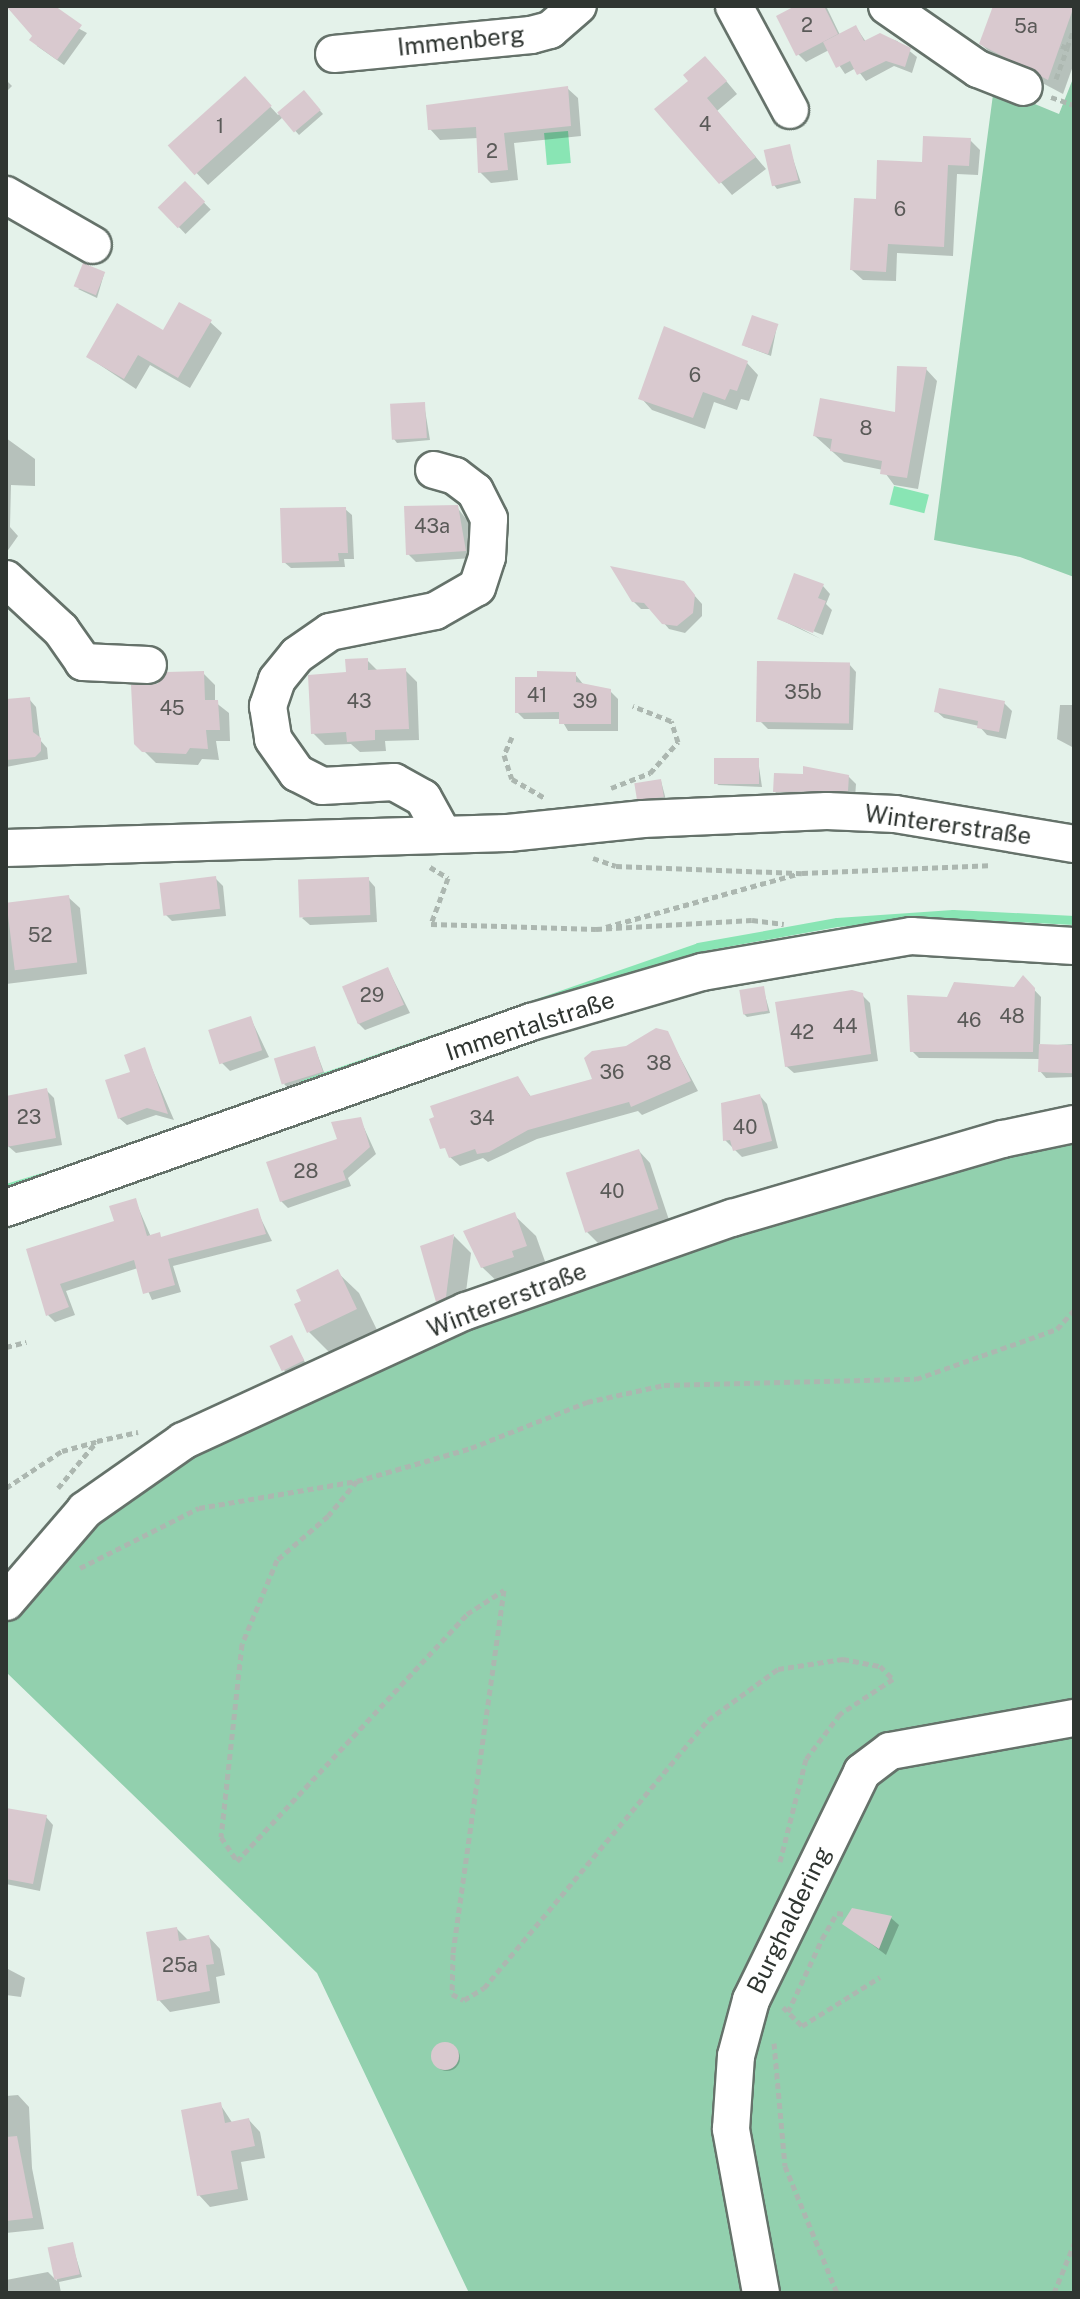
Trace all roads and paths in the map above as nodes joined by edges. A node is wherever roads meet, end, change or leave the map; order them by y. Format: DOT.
graph roads {
  1 [pos="578,6"];
  2 [pos="734,6"];
  3 [pos="887,6"];
  4 [pos="1074,29"];
  5 [pos="1067,48"];
  6 [pos="334,54"];
  7 [pos="1024,87"];
  8 [pos="790,110"];
  9 [pos="6,195"];
  10 [pos="93,245"];
  11 [pos="434,470"];
  12 [pos="6,579"];
  13 [pos="148,665"];
  14 [pos="633,706"];
  15 [pos="512,737"];
  16 [pos="600,792"];
  17 [pos="559,806"];
  18 [pos="442,832"];
  19 [pos="1074,844"];
  20 [pos="6,848"];
  21 [pos="581,853"];
  22 [pos="417,858"];
  23 [pos="994,864"];
  24 [pos="802,873"];
  25 [pos="793,925"];
  26 [pos="596,929"];
  27 [pos="1074,946"];
  28 [pos="1074,1124"];
  29 [pos="6,1208"];
  30 [pos="1074,1310"];
  31 [pos="26,1342"];
  32 [pos="6,1347"];
  33 [pos="97,1441"];
  34 [pos="357,1481"];
  35 [pos="6,1488"];
  36 [pos="71,1572"];
  37 [pos="6,1602"];
  38 [pos="1074,1718"];
  39 [pos="777,1878"];
  40 [pos="844,1914"];
  41 [pos="880,1977"];
  42 [pos="786,1992"];
  43 [pos="786,2010"];
  44 [pos="778,2014"];
  45 [pos="774,2036"];
  46 [pos="1074,2244"];
  47 [pos="761,2293"];
  48 [pos="837,2293"];
  49 [pos="1054,2293"];
  1 -- 6 [label="street, Immenberg"];
  2 -- 8 [label="street"];
  3 -- 7 [label="street"];
  4 -- 5 [label="path"];
  9 -- 10 [label="street"];
  11 -- 18 [label="street"];
  12 -- 13 [label="street"];
  14 -- 16 [label="path"];
  15 -- 17 [label="path"];
  18 -- 19 [label="street, Wintererstraße"];
  18 -- 20 [label="street, Wintererstraße"];
  21 -- 24 [label="path"];
  22 -- 26 [label="path"];
  23 -- 24 [label="path"];
  24 -- 26 [label="path"];
  25 -- 26 [label="path"];
  27 -- 29 [label="street, Immentalstraße"];
  28 -- 37 [label="street, Wintererstraße"];
  30 -- 34 [label="path"];
  31 -- 32 [label="path"];
  33 -- 35 [label="path"];
  34 -- 36 [label="path"];
  34 -- 39 [label="path"];
  38 -- 47 [label="street, Burghaldering"];
  40 -- 43 [label="path"];
  41 -- 43 [label="path"];
  42 -- 43 [label="path"];
  43 -- 44 [label="path"];
  45 -- 48 [label="path"];
  46 -- 49 [label="path"];
}
